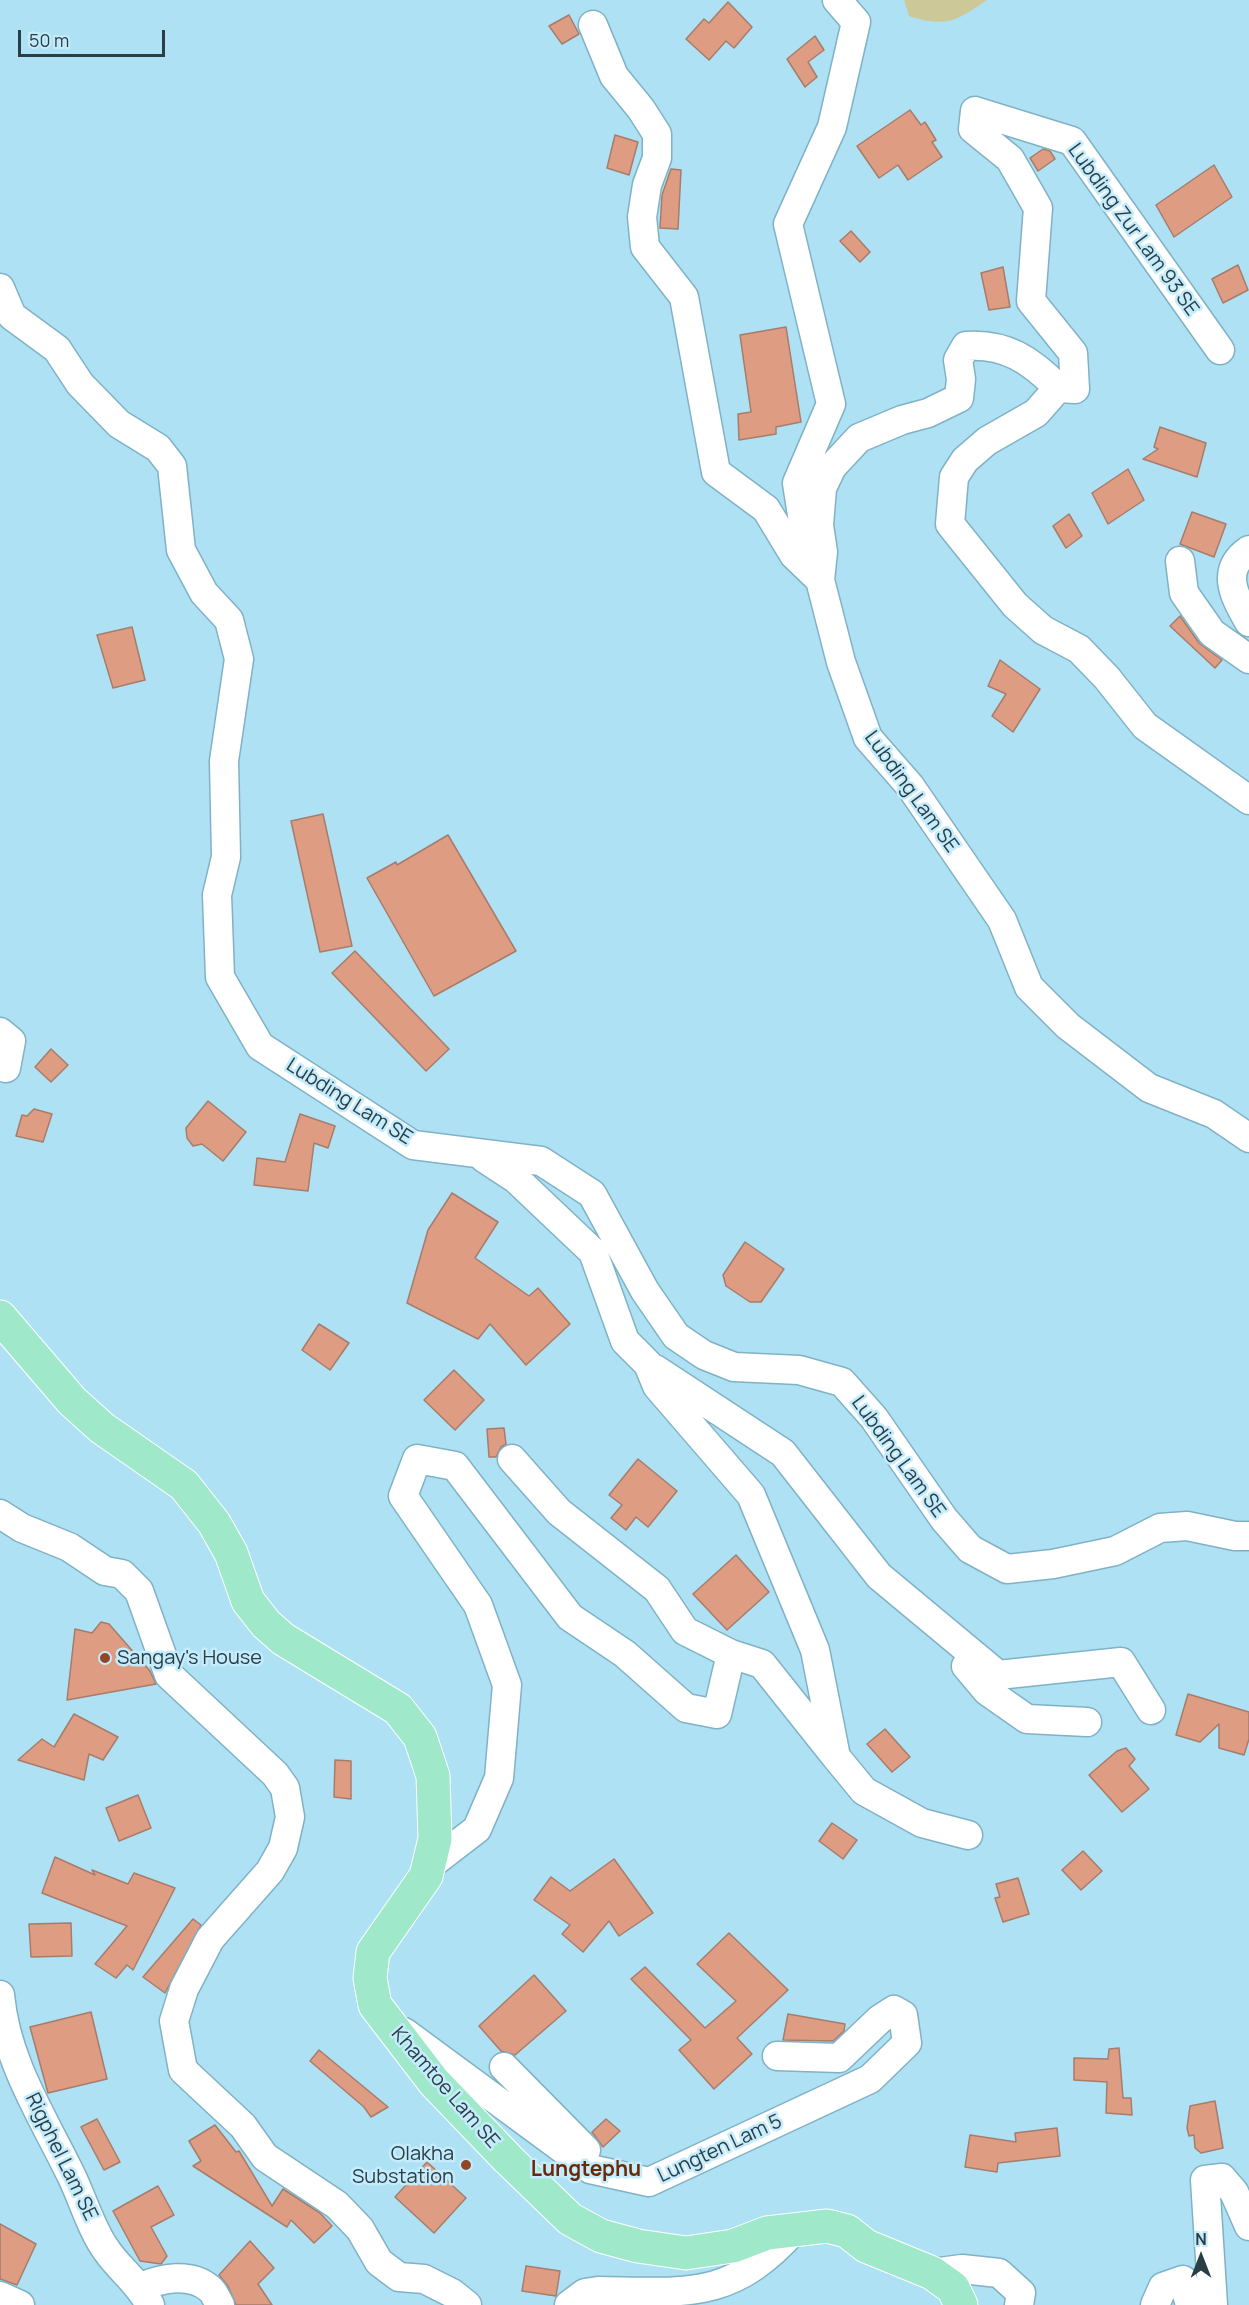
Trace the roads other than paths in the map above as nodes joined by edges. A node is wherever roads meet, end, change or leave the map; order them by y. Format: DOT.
graph roads {
  1 [pos="837,0"];
  2 [pos="593,26"];
  3 [pos="0,288"];
  4 [pos="1221,350"];
  5 [pos="1058,387"];
  6 [pos="1249,550"];
  7 [pos="1180,561"];
  8 [pos="820,580"];
  9 [pos="1249,622"];
  10 [pos="1249,658"];
  11 [pos="1249,800"];
  12 [pos="0,1032"];
  13 [pos="6,1068"];
  14 [pos="1249,1138"];
  15 [pos="478,1154"];
  16 [pos="0,1317"];
  17 [pos="648,1364"];
  18 [pos="512,1459"];
  19 [pos="0,1514"];
  20 [pos="1249,1536"];
  21 [pos="918,1609"];
  22 [pos="731,1654"];
  23 [pos="1151,1710"];
  24 [pos="1087,1722"];
  25 [pos="836,1757"];
  26 [pos="968,1835"];
  27 [pos="429,1866"];
  28 [pos="0,1995"];
  29 [pos="385,2020"];
  30 [pos="777,2056"];
  31 [pos="504,2067"];
  32 [pos="590,2169"];
  33 [pos="1249,2226"];
  34 [pos="795,2229"];
  35 [pos="932,2273"];
  36 [pos="0,2296"];
  37 [pos="145,2296"];
  38 [pos="19,2305"];
  39 [pos="220,2305"];
  40 [pos="467,2305"];
  41 [pos="569,2305"];
  42 [pos="961,2305"];
  43 [pos="1019,2305"];
  44 [pos="1155,2305"];
  45 [pos="1190,2305"];
  46 [pos="1213,2305"];
  1 -- 8 [label="street"];
  2 -- 8 [label="street"];
  3 -- 15 [label="street, Lubding Lam SE"];
  4 -- 5 [label="street, Lubding Zur Lam 93 SE"];
  5 -- 8 [label="street, Lubding Lam SE"];
  5 -- 11 [label="street"];
  6 -- 9 [label="street"];
  7 -- 10 [label="street"];
  8 -- 14 [label="street, Lubding Lam SE"];
  12 -- 13 [label="street"];
  15 -- 17 [label="street"];
  15 -- 20 [label="street, Lubding Lam SE"];
  16 -- 27 [label="main road, Khamtoe Lam SE"];
  17 -- 21 [label="street"];
  17 -- 25 [label="street"];
  18 -- 22 [label="street"];
  19 -- 40 [label="street"];
  21 -- 23 [label="street"];
  21 -- 24 [label="street"];
  22 -- 25 [label="street"];
  22 -- 27 [label="street"];
  25 -- 26 [label="street"];
  27 -- 29 [label="main road, Khamtoe Lam SE"];
  28 -- 37 [label="street, Rigphel Lam SE"];
  29 -- 32 [label="street, Lungten Lam 5"];
  29 -- 34 [label="main road, Khamtoe Lam SE"];
  30 -- 32 [label="street, Lungten Lam 5"];
  31 -- 32 [label="street"];
  33 -- 46 [label="street"];
  34 -- 35 [label="main road, Khamtoe Lam SE"];
  34 -- 41 [label="street"];
  35 -- 42 [label="main road, Khamtoe Lam SE"];
  35 -- 43 [label="street"];
  36 -- 38 [label="street"];
  37 -- 39 [label="street"];
  44 -- 45 [label="street"];
}
